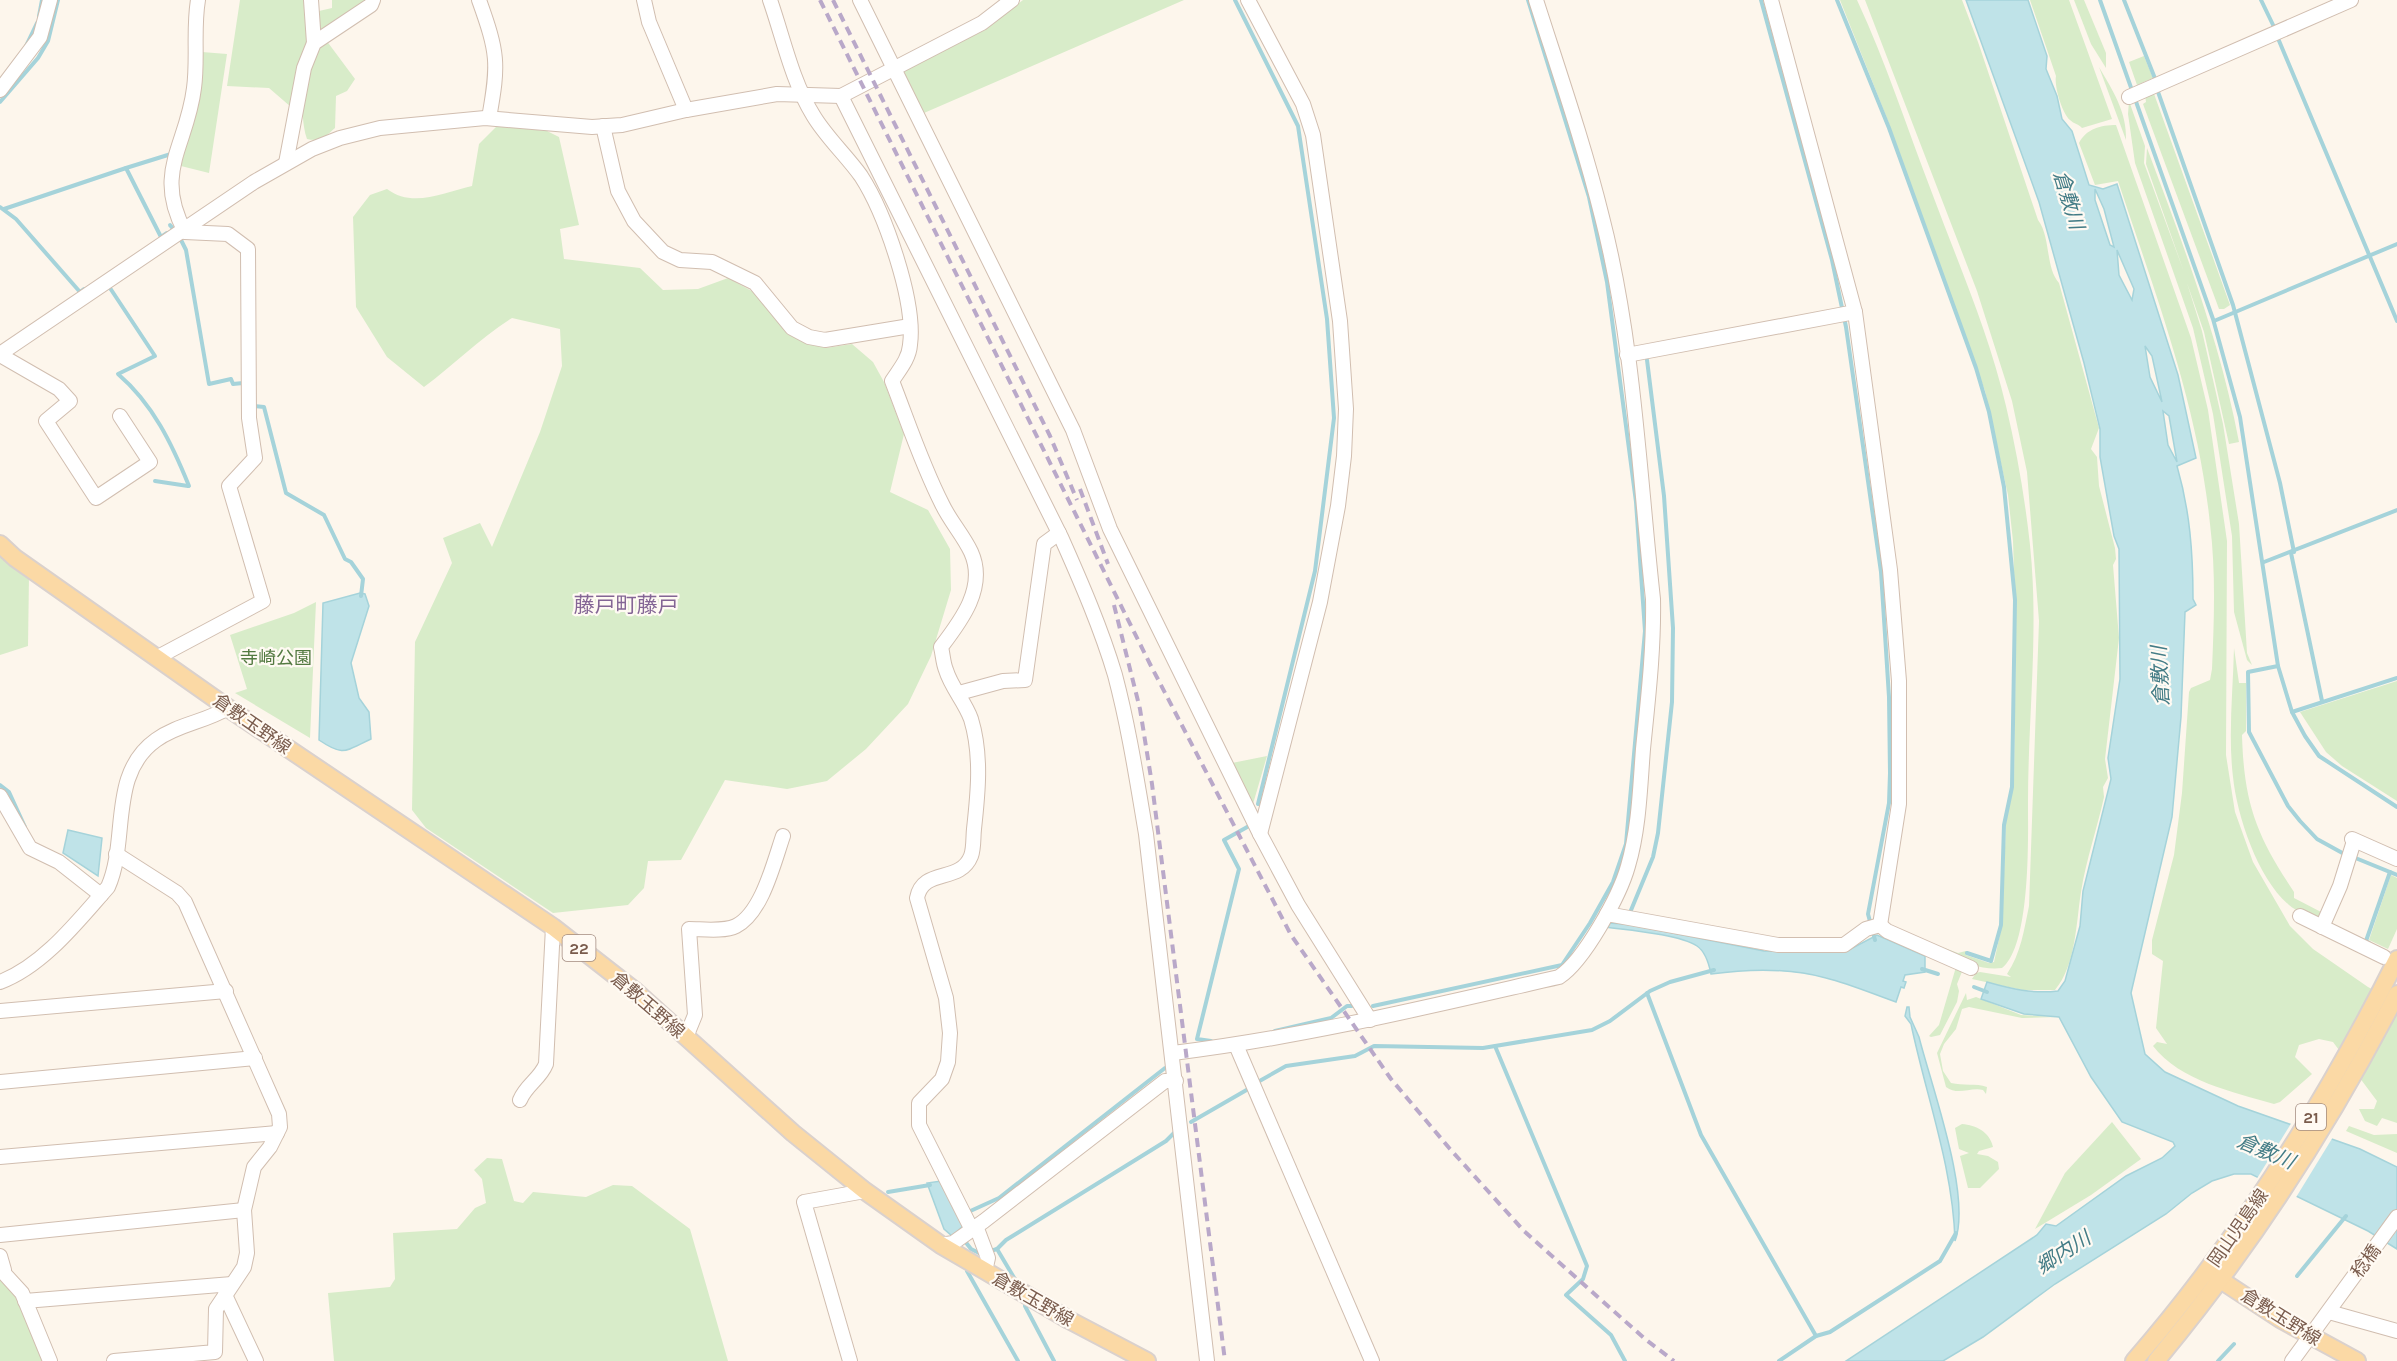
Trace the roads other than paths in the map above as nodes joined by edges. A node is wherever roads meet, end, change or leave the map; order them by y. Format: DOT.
graph roads {
  1 [pos="50,0"];
  2 [pos="198,0"];
  3 [pos="310,0"];
  4 [pos="373,0"];
  5 [pos="479,0"];
  6 [pos="644,0"];
  7 [pos="770,0"];
  8 [pos="860,0"];
  9 [pos="1012,0"];
  10 [pos="1248,0"];
  11 [pos="1536,0"];
  12 [pos="1771,0"];
  13 [pos="2351,0"];
  14 [pos="314,43"];
  15 [pos="892,68"];
  16 [pos="0,90"];
  17 [pos="802,93"];
  18 [pos="2133,95"];
  19 [pos="841,96"];
  20 [pos="686,110"];
  21 [pos="489,118"];
  22 [pos="603,126"];
  23 [pos="286,163"];
  24 [pos="184,232"];
  25 [pos="1847,314"];
  26 [pos="910,326"];
  27 [pos="0,355"];
  28 [pos="1627,355"];
  29 [pos="120,416"];
  30 [pos="1059,533"];
  31 [pos="0,544"];
  32 [pos="158,657"];
  33 [pos="959,693"];
  34 [pos="228,708"];
  35 [pos="0,796"];
  36 [pos="1260,834"];
  37 [pos="783,836"];
  38 [pos="116,854"];
  39 [pos="2397,859"];
  40 [pos="101,895"];
  41 [pos="2300,916"];
  42 [pos="1602,921"];
  43 [pos="552,927"];
  44 [pos="1874,927"];
  45 [pos="2322,927"];
  46 [pos="2390,963"];
  47 [pos="1971,968"];
  48 [pos="0,982"];
  49 [pos="226,991"];
  50 [pos="2397,994"];
  51 [pos="0,1011"];
  52 [pos="1370,1020"];
  53 [pos="686,1037"];
  54 [pos="1236,1045"];
  55 [pos="1173,1053"];
  56 [pos="255,1058"];
  57 [pos="1176,1081"];
  58 [pos="0,1083"];
  59 [pos="520,1100"];
  60 [pos="277,1133"];
  61 [pos="0,1157"];
  62 [pos="865,1191"];
  63 [pos="244,1210"];
  64 [pos="2397,1217"];
  65 [pos="962,1229"];
  66 [pos="0,1235"];
  67 [pos="0,1256"];
  68 [pos="986,1259"];
  69 [pos="2227,1260"];
  70 [pos="2,1270"];
  71 [pos="2207,1272"];
  72 [pos="2222,1281"];
  73 [pos="229,1290"];
  74 [pos="25,1301"];
  75 [pos="2332,1308"];
  76 [pos="2397,1331"];
  77 [pos="2311,1337"];
  78 [pos="50,1361"];
  79 [pos="114,1361"];
  80 [pos="256,1361"];
  81 [pos="850,1361"];
  82 [pos="1147,1361"];
  83 [pos="1207,1361"];
  84 [pos="1371,1361"];
  85 [pos="2135,1361"];
  86 [pos="2156,1361"];
  87 [pos="2292,1361"];
  88 [pos="2357,1361"];
  1 -- 16 [label="street"];
  2 -- 24 [label="street"];
  3 -- 14 [label="street"];
  4 -- 14 [label="street"];
  5 -- 21 [label="street"];
  6 -- 20 [label="street"];
  7 -- 17 [label="street"];
  8 -- 15 [label="street"];
  9 -- 15 [label="street"];
  10 -- 36 [label="street"];
  11 -- 28 [label="street"];
  12 -- 25 [label="street"];
  13 -- 18 [label="street"];
  14 -- 23 [label="street"];
  15 -- 19 [label="street"];
  15 -- 36 [label="street"];
  17 -- 19 [label="street"];
  17 -- 20 [label="street"];
  17 -- 26 [label="street"];
  19 -- 30 [label="street"];
  20 -- 22 [label="street"];
  21 -- 22 [label="street"];
  21 -- 23 [label="street"];
  22 -- 26 [label="street"];
  23 -- 24 [label="street"];
  24 -- 27 [label="street"];
  24 -- 32 [label="street"];
  25 -- 28 [label="street"];
  25 -- 44 [label="street"];
  26 -- 33 [label="street"];
  27 -- 29 [label="street"];
  28 -- 42 [label="street"];
  30 -- 33 [label="street"];
  30 -- 55 [label="street"];
  31 -- 32 [label="main road, 倉敷玉野線 / 22"];
  32 -- 34 [label="main road, 倉敷玉野線 / 22"];
  33 -- 65 [label="street"];
  34 -- 38 [label="street"];
  34 -- 43 [label="main road, 倉敷玉野線 / 22"];
  35 -- 40 [label="street"];
  36 -- 52 [label="street"];
  37 -- 53 [label="street"];
  38 -- 40 [label="street"];
  38 -- 49 [label="street"];
  39 -- 45 [label="street"];
  40 -- 48 [label="street"];
  41 -- 45 [label="street"];
  42 -- 44 [label="street"];
  42 -- 52 [label="street"];
  43 -- 53 [label="main road, 倉敷玉野線 / 22"];
  43 -- 59 [label="street"];
  44 -- 47 [label="street"];
  45 -- 46 [label="street"];
  46 -- 69 [label="main road, 岡山児島線 / 21"];
  49 -- 51 [label="street"];
  49 -- 56 [label="street"];
  50 -- 69 [label="main road, 岡山児島線 / 21"];
  52 -- 54 [label="street"];
  53 -- 62 [label="main road, 倉敷玉野線 / 22"];
  54 -- 55 [label="street"];
  54 -- 84 [label="street"];
  55 -- 57 [label="street"];
  56 -- 58 [label="street"];
  56 -- 60 [label="street"];
  57 -- 65 [label="street"];
  57 -- 83 [label="street"];
  60 -- 61 [label="street"];
  60 -- 63 [label="street"];
  62 -- 65 [label="main road, 倉敷玉野線 / 22"];
  62 -- 81 [label="street"];
  63 -- 66 [label="street"];
  63 -- 73 [label="street"];
  64 -- 75 [label="street, 稔橋"];
  65 -- 68 [label="main road, 倉敷玉野線 / 22"];
  65 -- 68 [label="street"];
  67 -- 70 [label="street"];
  68 -- 82 [label="main road, 倉敷玉野線 / 22"];
  69 -- 71 [label="main road, 岡山児島線 / 21"];
  69 -- 72 [label="main road, 岡山児島線 / 21"];
  70 -- 74 [label="street"];
  71 -- 72 [label="main road, 倉敷玉野線"];
  71 -- 85 [label="main road, 岡山児島線 / 21"];
  72 -- 77 [label="main road, 倉敷玉野線"];
  72 -- 86 [label="main road, 岡山児島線 / 21"];
  73 -- 74 [label="street"];
  73 -- 79 [label="street"];
  73 -- 80 [label="street"];
  74 -- 78 [label="street"];
  75 -- 76 [label="street"];
  75 -- 77 [label="street, 稔橋"];
  77 -- 87 [label="street, 稔橋"];
  77 -- 88 [label="main road, 倉敷玉野線"];
}
